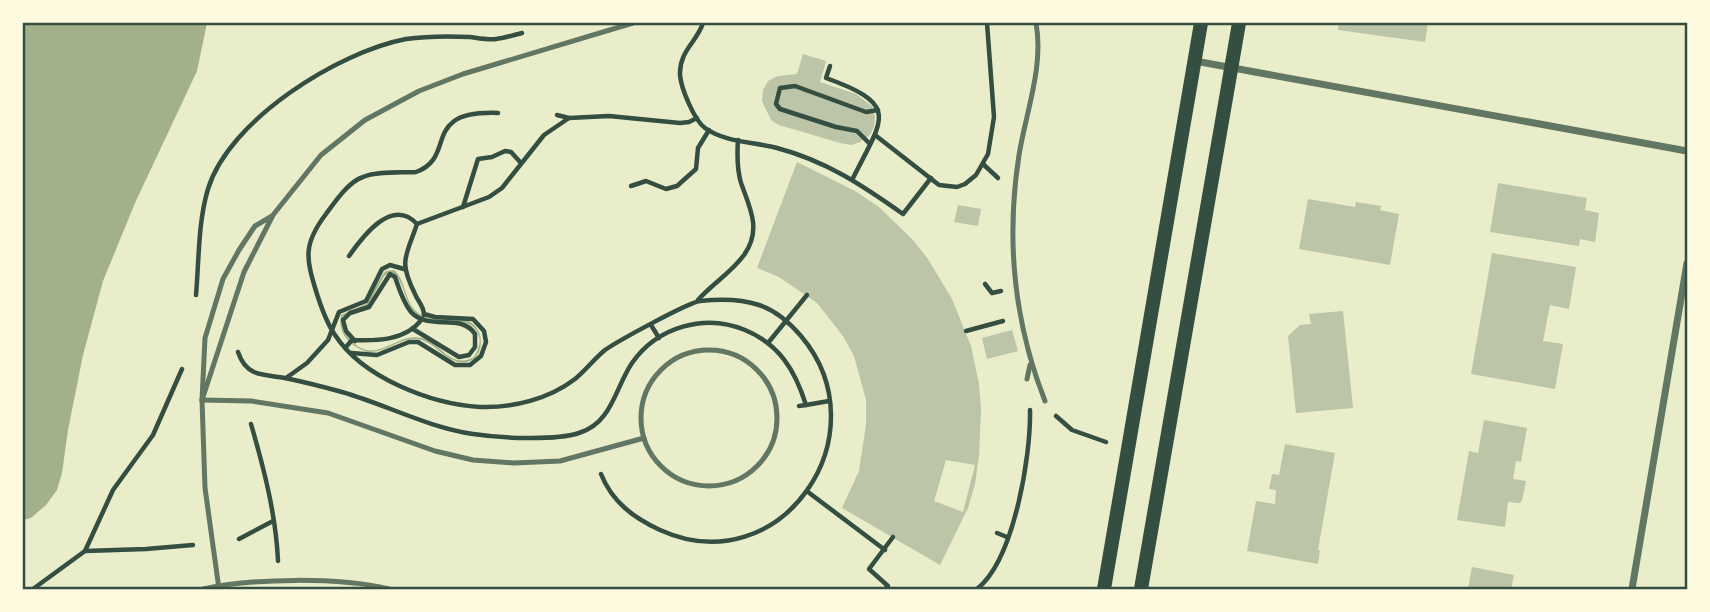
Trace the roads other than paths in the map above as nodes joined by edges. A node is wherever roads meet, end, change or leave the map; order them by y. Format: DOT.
graph roads {
  1 [pos="633,23"];
  2 [pos="1036,23"];
  3 [pos="1201,23"];
  4 [pos="1239,23"];
  5 [pos="1195,61"];
  6 [pos="1231,68"];
  7 [pos="1687,151"];
  8 [pos="273,215"];
  9 [pos="1687,264"];
  10 [pos="1030,364"];
  11 [pos="1027,379"];
  12 [pos="202,400"];
  13 [pos="1045,401"];
  14 [pos="644,438"];
  15 [pos="218,587"];
  16 [pos="203,589"];
  17 [pos="389,589"];
  18 [pos="1104,589"];
  19 [pos="1141,589"];
  20 [pos="1632,589"];
  1 -- 8 [label="lane"];
  2 -- 10 [label="lane"];
  3 -- 5 [label="main road"];
  4 -- 6 [label="main road"];
  5 -- 6 [label="street"];
  5 -- 18 [label="main road"];
  6 -- 7 [label="street"];
  6 -- 19 [label="main road"];
  8 -- 12 [label="lane"];
  8 -- 12 [label="lane"];
  9 -- 20 [label="street"];
  10 -- 11 [label="lane"];
  10 -- 13 [label="lane"];
  12 -- 14 [label="lane"];
  12 -- 15 [label="lane"];
  14 -- 14 [label="lane"];
  15 -- 16 [label="lane"];
  15 -- 17 [label="lane"];
}
